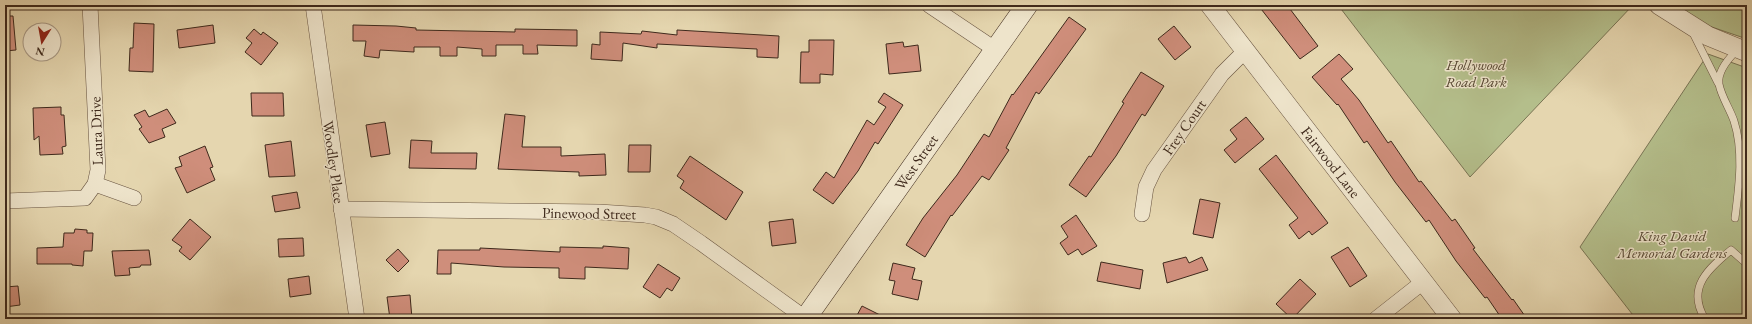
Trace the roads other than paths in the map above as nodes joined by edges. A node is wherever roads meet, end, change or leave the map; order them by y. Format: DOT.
graph roads {
  1 [pos="90,5"];
  2 [pos="313,5"];
  3 [pos="929,5"];
  4 [pos="1027,5"];
  5 [pos="1210,5"];
  6 [pos="1659,5"];
  7 [pos="1689,26"];
  8 [pos="996,50"];
  9 [pos="1245,51"];
  10 [pos="1743,51"];
  11 [pos="1718,83"];
  12 [pos="95,184"];
  13 [pos="134,198"];
  14 [pos="5,201"];
  15 [pos="341,209"];
  16 [pos="1142,214"];
  17 [pos="1735,218"];
  18 [pos="1747,264"];
  19 [pos="1423,282"];
  20 [pos="805,318"];
  21 [pos="357,319"];
  22 [pos="1376,319"];
  23 [pos="1452,319"];
  24 [pos="1705,319"];
  1 -- 12 [label="street, Laura Drive"];
  2 -- 15 [label="street, Woodley Place"];
  3 -- 8 [label="street"];
  4 -- 8 [label="main road, West Street"];
  5 -- 9 [label="street, Fairwood Lane"];
  6 -- 7 [label="street"];
  7 -- 10 [label="street"];
  7 -- 11 [label="lane"];
  8 -- 20 [label="main road, West Street"];
  9 -- 16 [label="street, Frey Court"];
  9 -- 19 [label="street, Fairwood Lane"];
  10 -- 11 [label="lane"];
  11 -- 17 [label="lane"];
  12 -- 13 [label="street"];
  12 -- 14 [label="street, Laura Drive"];
  15 -- 20 [label="street, Pinewood Street"];
  15 -- 21 [label="street, Woodley Place"];
  18 -- 24 [label="lane"];
  19 -- 22 [label="street"];
  19 -- 23 [label="street, Fairwood Lane"];
}
